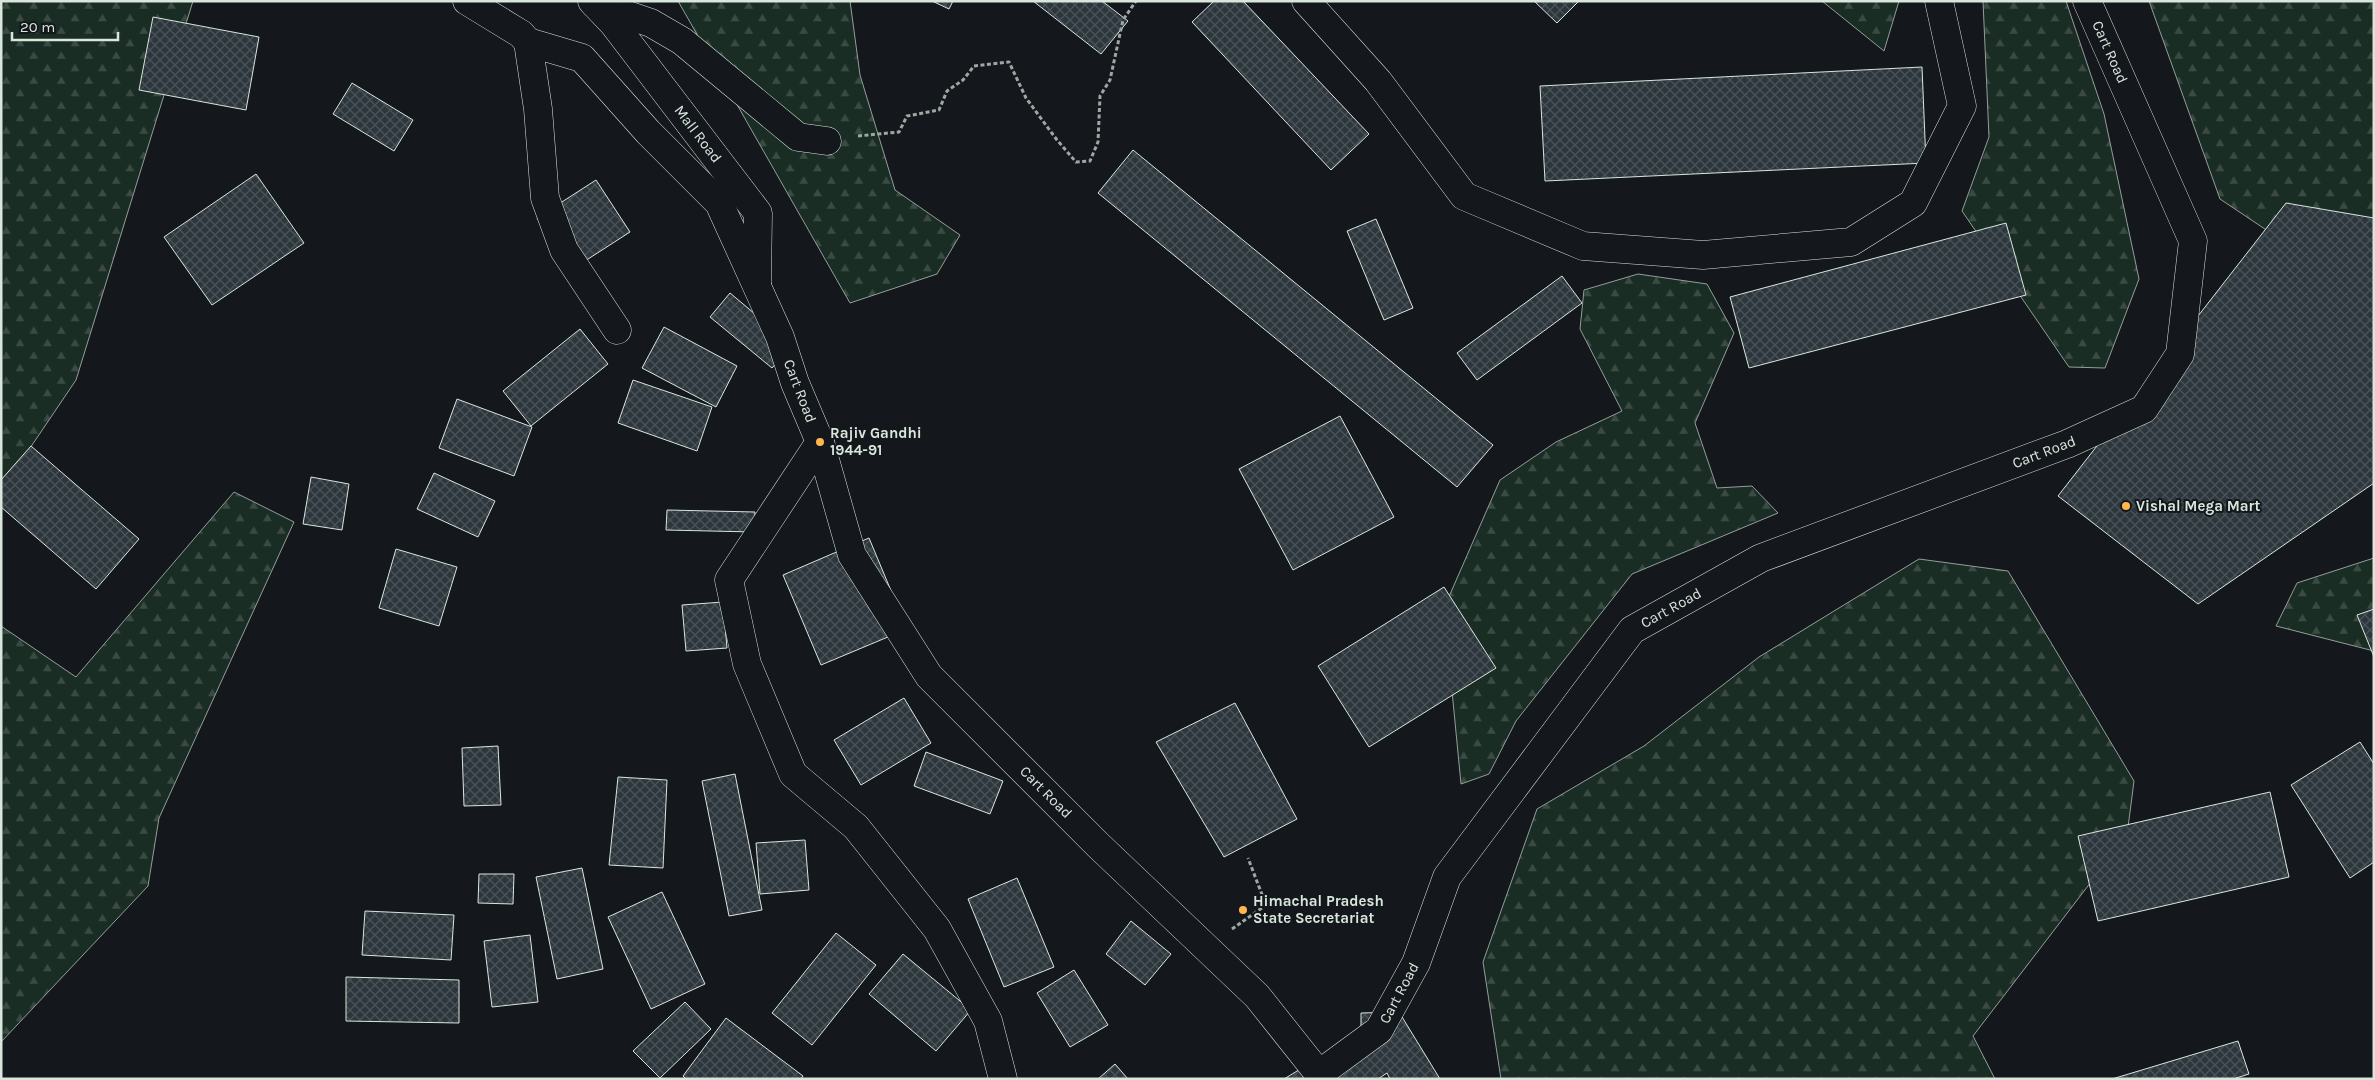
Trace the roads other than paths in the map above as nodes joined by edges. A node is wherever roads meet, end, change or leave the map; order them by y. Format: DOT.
graph roads {
  1 [pos="467,1"];
  2 [pos="1306,1"];
  3 [pos="1940,1"];
  4 [pos="2088,1"];
  5 [pos="594,2"];
  6 [pos="528,42"];
  7 [pos="827,141"];
  8 [pos="757,284"];
  9 [pos="617,330"];
  10 [pos="820,442"];
  11 [pos="1003,1079"];
  1 -- 6 [label="main road, Cart Road"];
  2 -- 3 [label="main road"];
  4 -- 10 [label="main road, Cart Road"];
  5 -- 7 [label="main road"];
  5 -- 8 [label="main road, Mall Road"];
  6 -- 8 [label="main road, Cart Road"];
  6 -- 9 [label="main road"];
  8 -- 10 [label="main road, Cart Road"];
  10 -- 11 [label="main road"];
}
